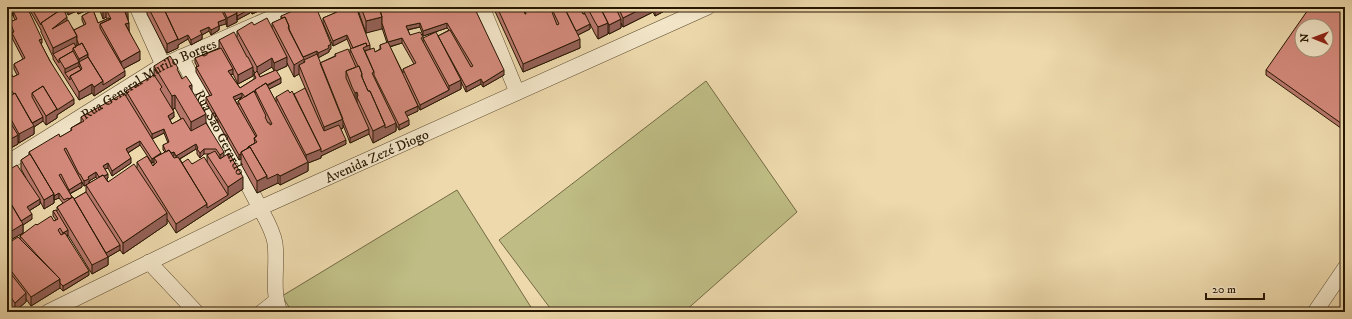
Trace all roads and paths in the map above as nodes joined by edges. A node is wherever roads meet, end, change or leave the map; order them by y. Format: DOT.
graph roads {
  1 [pos="137,7"];
  2 [pos="296,7"];
  3 [pos="482,7"];
  4 [pos="708,7"];
  5 [pos="181,57"];
  6 [pos="163,65"];
  7 [pos="517,92"];
  8 [pos="7,163"];
  9 [pos="260,208"];
  10 [pos="149,262"];
  11 [pos="1345,268"];
  12 [pos="278,306"];
  13 [pos="48,312"];
  14 [pos="196,312"];
  15 [pos="262,312"];
  16 [pos="1315,312"];
  1 -- 6 [label="street"];
  2 -- 5 [label="street, Rua General Murilo Borges"];
  3 -- 7 [label="street"];
  4 -- 7 [label="street, Avenida Zezé Diogo"];
  5 -- 6 [label="street, Rua General Murilo Borges"];
  5 -- 9 [label="street, Rua São Gerardo"];
  6 -- 8 [label="street, Rua General Murilo Borges"];
  7 -- 9 [label="street, Avenida Zezé Diogo"];
  9 -- 10 [label="street, Avenida Zezé Diogo"];
  9 -- 12 [label="street, Rua São Gerardo"];
  10 -- 13 [label="street, Avenida Zezé Diogo"];
  10 -- 14 [label="street"];
  11 -- 16 [label="street"];
  12 -- 15 [label="street"];
}
